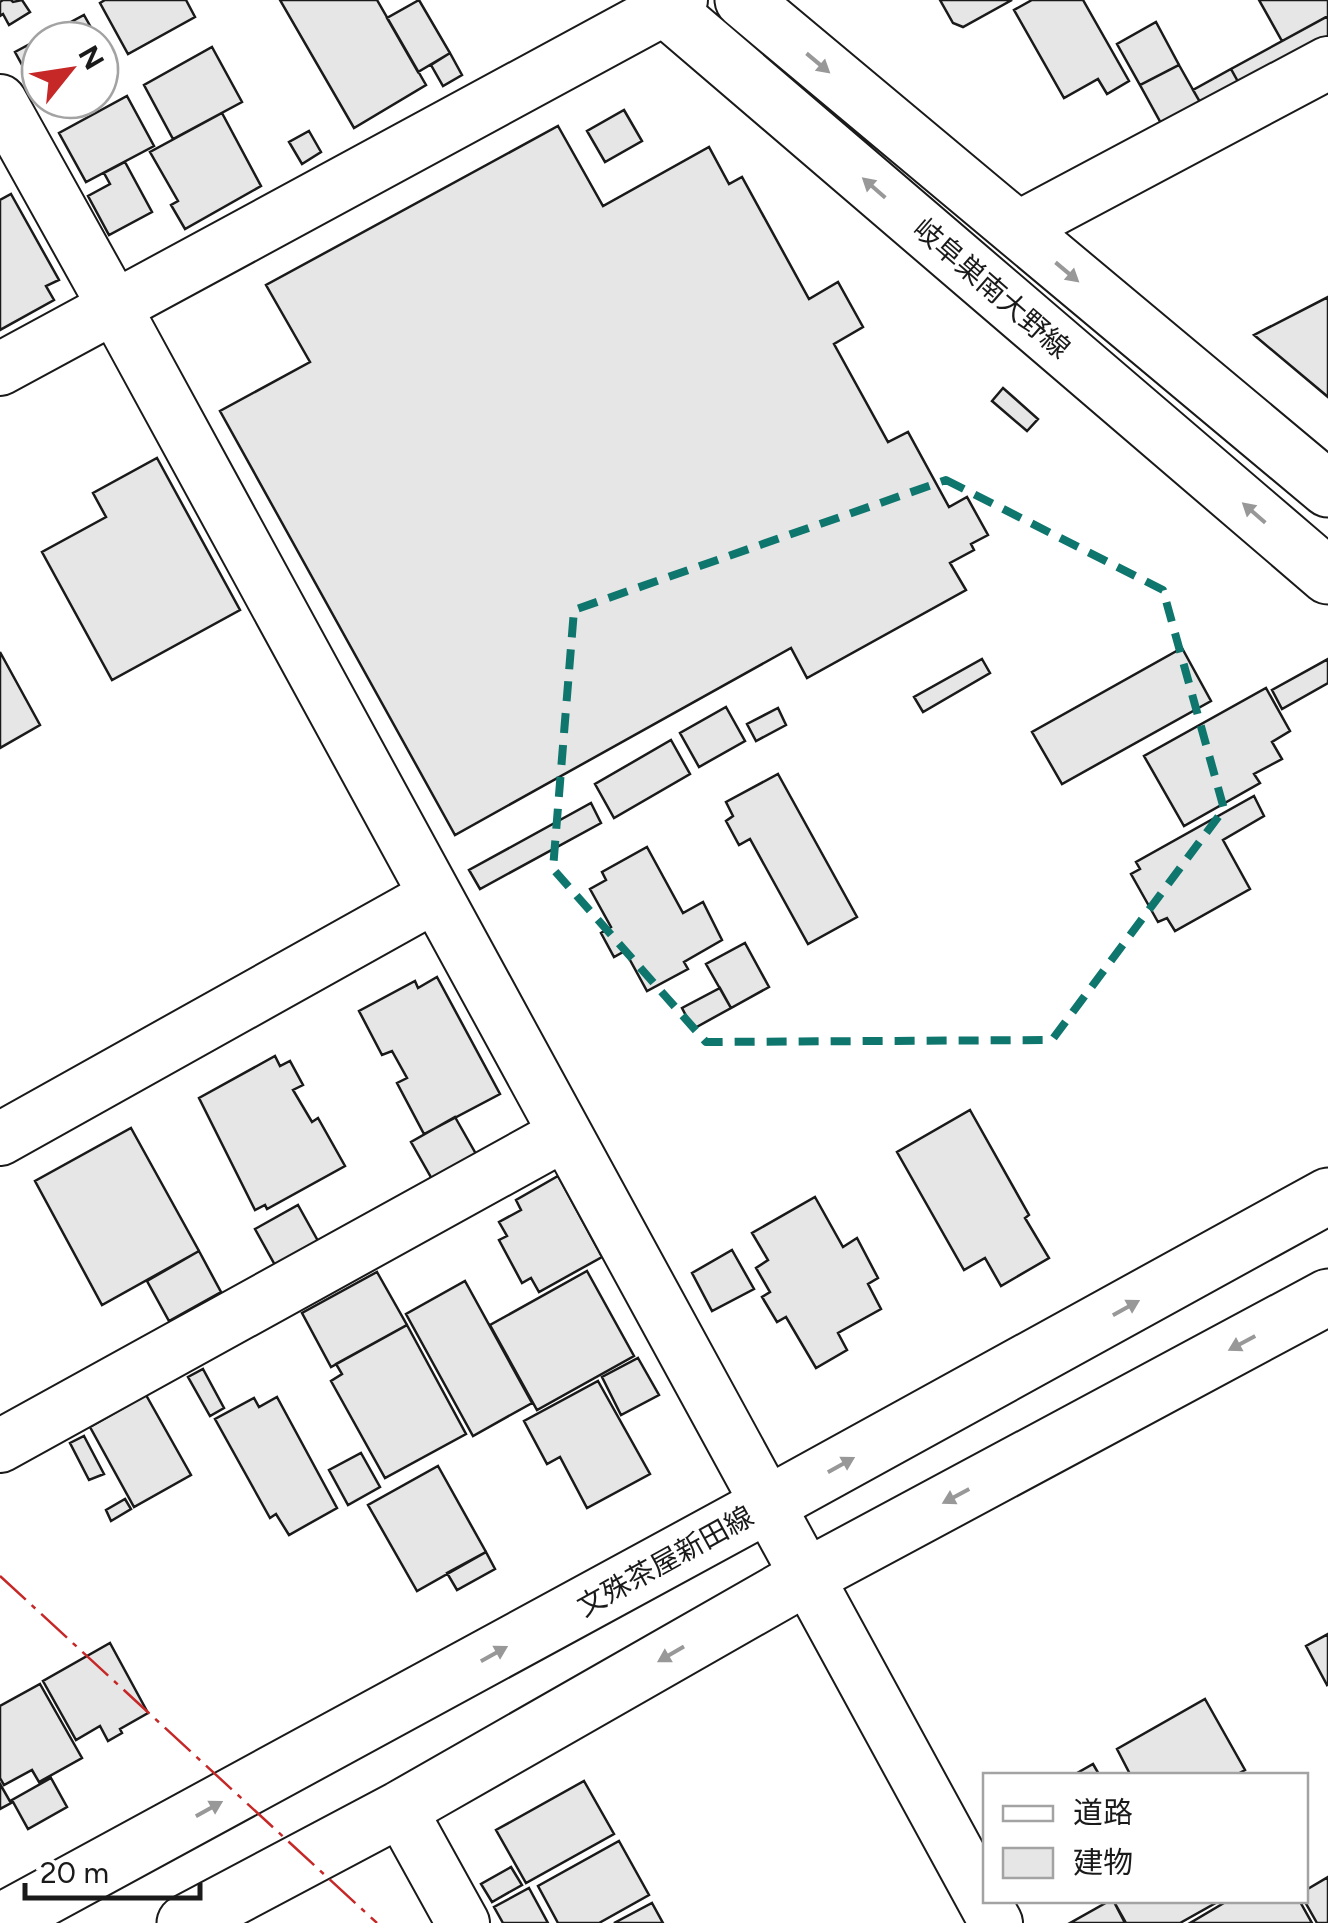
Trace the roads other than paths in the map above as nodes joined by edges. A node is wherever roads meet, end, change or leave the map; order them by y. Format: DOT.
graph roads {
  1 [pos="743,0"];
  2 [pos="667,3"];
  3 [pos="1328,62"];
  4 [pos="0,101"];
  5 [pos="1016,229"];
  6 [pos="114,306"];
  7 [pos="0,369"];
  8 [pos="1328,489"];
  9 [pos="1328,576"];
  10 [pos="435,896"];
  11 [pos="565,1134"];
  12 [pos="0,1138"];
  13 [pos="1328,1196"];
  14 [pos="1328,1297"];
  15 [pos="0,1446"];
  16 [pos="767,1506"];
  17 [pos="808,1576"];
  18 [pos="400,1810"];
  19 [pos="983,1899"];
  20 [pos="0,1922"];
  21 [pos="185,1923"];
  22 [pos="462,1923"];
  1 -- 5 [label="main road, one-way"];
  2 -- 6 [label="street"];
  9 -- 2 [label="main road, 岐阜巣南大野線, one-way"];
  3 -- 5 [label="street"];
  4 -- 6 [label="street"];
  5 -- 8 [label="main road, one-way"];
  6 -- 7 [label="street"];
  6 -- 10 [label="street"];
  10 -- 11 [label="street"];
  10 -- 12 [label="street"];
  11 -- 15 [label="street"];
  11 -- 16 [label="street"];
  16 -- 13 [label="main road, 文殊茶屋新田線, one-way"];
  14 -- 17 [label="main road, one-way"];
  16 -- 17 [label="street"];
  20 -- 16 [label="main road, 文殊茶屋新田線, one-way"];
  17 -- 18 [label="main road, one-way"];
  17 -- 19 [label="street"];
  18 -- 21 [label="main road"];
  18 -- 22 [label="street"];
}
